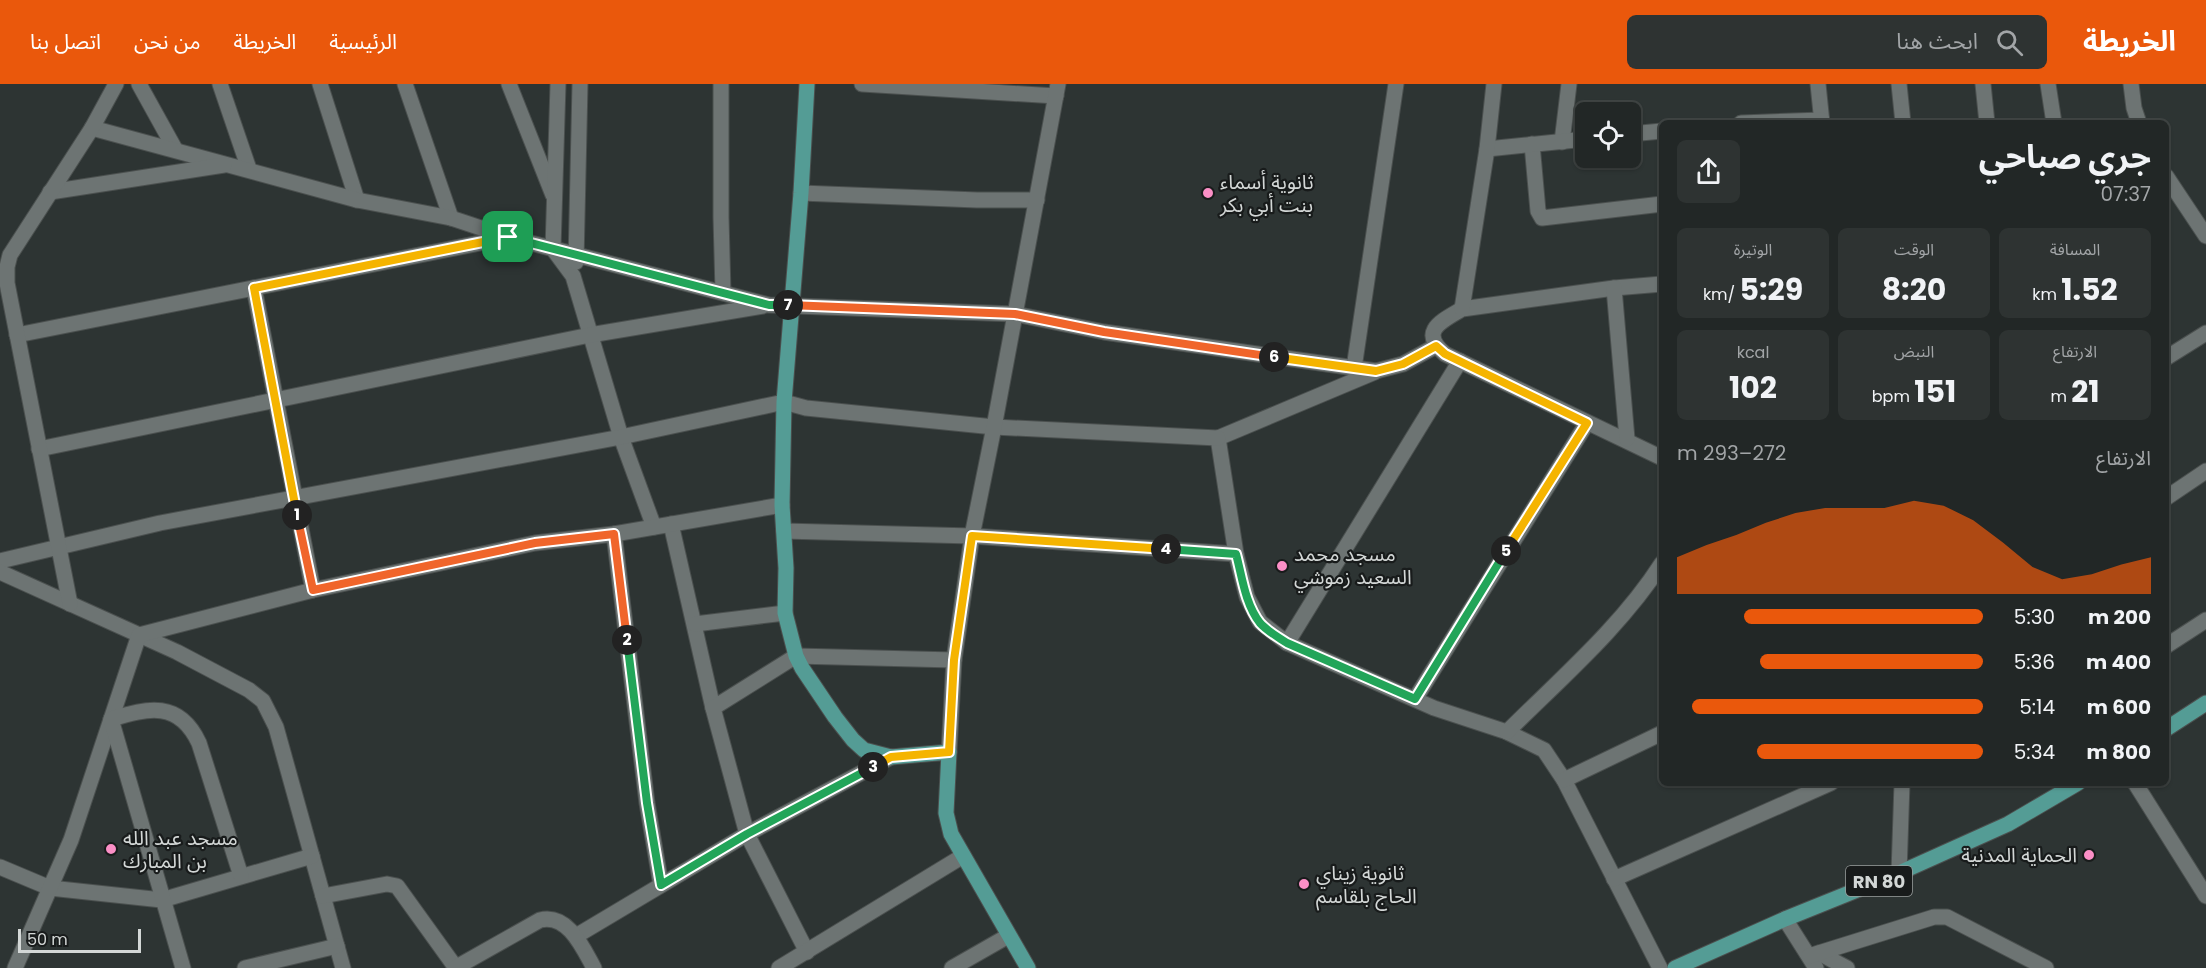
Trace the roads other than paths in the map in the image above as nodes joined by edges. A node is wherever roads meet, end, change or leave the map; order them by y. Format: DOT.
graph roads {
  1 [pos="116,84"];
  2 [pos="139,84"];
  3 [pos="220,84"];
  4 [pos="320,84"];
  5 [pos="405,84"];
  6 [pos="509,84"];
  7 [pos="558,84"];
  8 [pos="579,84"];
  9 [pos="722,84"];
  10 [pos="807,84"];
  11 [pos="862,84"];
  12 [pos="1396,84"];
  13 [pos="1494,84"];
  14 [pos="1569,84"];
  15 [pos="1818,84"];
  16 [pos="1899,84"];
  17 [pos="1983,84"];
  18 [pos="2048,84"];
  19 [pos="2131,84"];
  20 [pos="1057,90"];
  21 [pos="2134,116"];
  22 [pos="1822,120"];
  23 [pos="1903,120"];
  24 [pos="1987,120"];
  25 [pos="2054,120"];
  26 [pos="92,128"];
  27 [pos="1659,131"];
  28 [pos="1641,134"];
  29 [pos="1575,140"];
  30 [pos="1562,142"];
  31 [pos="1532,144"];
  32 [pos="175,149"];
  33 [pos="1487,149"];
  34 [pos="230,164"];
  35 [pos="249,169"];
  36 [pos="2169,180"];
  37 [pos="50,192"];
  38 [pos="801,193"];
  39 [pos="357,200"];
  40 [pos="555,200"];
  41 [pos="1037,200"];
  42 [pos="1659,204"];
  43 [pos="451,218"];
  44 [pos="2206,236"];
  45 [pos="508,237"];
  46 [pos="554,249"];
  47 [pos="577,254"];
  48 [pos="573,276"];
  49 [pos="1659,284"];
  50 [pos="254,288"];
  51 [pos="1614,288"];
  52 [pos="723,292"];
  53 [pos="769,305"];
  54 [pos="793,305"];
  55 [pos="1462,309"];
  56 [pos="1015,314"];
  57 [pos="2206,333"];
  58 [pos="17,335"];
  59 [pos="590,335"];
  60 [pos="1436,346"];
  61 [pos="2169,356"];
  62 [pos="1460,361"];
  63 [pos="1354,368"];
  64 [pos="1376,371"];
  65 [pos="276,400"];
  66 [pos="784,402"];
  67 [pos="1587,423"];
  68 [pos="994,428"];
  69 [pos="621,437"];
  70 [pos="1218,438"];
  71 [pos="1627,439"];
  72 [pos="39,449"];
  73 [pos="1659,456"];
  74 [pos="2206,471"];
  75 [pos="2169,496"];
  76 [pos="294,498"];
  77 [pos="782,505"];
  78 [pos="672,524"];
  79 [pos="654,527"];
  80 [pos="784,531"];
  81 [pos="614,534"];
  82 [pos="972,536"];
  83 [pos="59,547"];
  84 [pos="1236,554"];
  85 [pos="0,561"];
  86 [pos="1659,568"];
  87 [pos="0,572"];
  88 [pos="313,590"];
  89 [pos="70,604"];
  90 [pos="785,613"];
  91 [pos="2206,620"];
  92 [pos="694,624"];
  93 [pos="139,635"];
  94 [pos="1287,643"];
  95 [pos="2169,644"];
  96 [pos="796,656"];
  97 [pos="954,660"];
  98 [pos="1415,699"];
  99 [pos="2206,703"];
  100 [pos="713,708"];
  101 [pos="111,719"];
  102 [pos="2169,727"];
  103 [pos="1507,732"];
  104 [pos="1659,733"];
  105 [pos="949,752"];
  106 [pos="891,757"];
  107 [pos="1564,780"];
  108 [pos="1824,786"];
  109 [pos="1902,786"];
  110 [pos="2073,786"];
  111 [pos="2137,786"];
  112 [pos="747,834"];
  113 [pos="312,856"];
  114 [pos="963,856"];
  115 [pos="0,867"];
  116 [pos="1899,873"];
  117 [pos="242,876"];
  118 [pos="1614,879"];
  119 [pos="661,885"];
  120 [pos="50,888"];
  121 [pos="323,896"];
  122 [pos="2206,896"];
  123 [pos="162,900"];
  124 [pos="1785,919"];
  125 [pos="576,936"];
  126 [pos="1008,936"];
  127 [pos="337,946"];
  128 [pos="807,952"];
  129 [pos="1815,959"];
  130 [pos="786,966"];
  131 [pos="15,968"];
  132 [pos="183,968"];
  133 [pos="245,968"];
  134 [pos="343,968"];
  135 [pos="455,968"];
  136 [pos="594,968"];
  137 [pos="952,968"];
  138 [pos="1028,968"];
  139 [pos="1660,968"];
  140 [pos="1675,968"];
  141 [pos="1847,968"];
  142 [pos="2046,968"];
  1 -- 26 [label="street"];
  2 -- 32 [label="street"];
  3 -- 35 [label="street"];
  4 -- 39 [label="street"];
  5 -- 43 [label="street"];
  6 -- 40 [label="street"];
  7 -- 40 [label="street"];
  8 -- 47 [label="street"];
  9 -- 52 [label="street"];
  10 -- 38 [label="main road"];
  11 -- 20 [label="street"];
  12 -- 63 [label="street"];
  13 -- 33 [label="street"];
  14 -- 30 [label="street"];
  15 -- 22 [label="street"];
  16 -- 23 [label="street"];
  17 -- 24 [label="street"];
  18 -- 25 [label="street"];
  19 -- 21 [label="street"];
  20 -- 41 [label="street"];
  26 -- 32 [label="street"];
  26 -- 37 [label="street"];
  27 -- 28 [label="street"];
  29 -- 30 [label="street"];
  30 -- 31 [label="street"];
  31 -- 33 [label="street"];
  31 -- 42 [label="street"];
  32 -- 34 [label="street"];
  33 -- 55 [label="street"];
  34 -- 35 [label="street"];
  34 -- 37 [label="street"];
  35 -- 39 [label="street"];
  36 -- 44 [label="street"];
  37 -- 58 [label="street"];
  38 -- 41 [label="street"];
  38 -- 54 [label="main road"];
  39 -- 43 [label="street"];
  40 -- 46 [label="street"];
  41 -- 56 [label="street"];
  43 -- 45 [label="street"];
  45 -- 46 [label="street"];
  45 -- 50 [label="street"];
  46 -- 47 [label="street"];
  46 -- 48 [label="street"];
  47 -- 48 [label="street"];
  47 -- 52 [label="street"];
  48 -- 59 [label="street"];
  49 -- 51 [label="street"];
  50 -- 58 [label="street"];
  50 -- 65 [label="street"];
  51 -- 55 [label="street"];
  51 -- 71 [label="street"];
  52 -- 53 [label="street"];
  53 -- 54 [label="street"];
  53 -- 59 [label="street"];
  54 -- 56 [label="street"];
  54 -- 66 [label="main road"];
  55 -- 60 [label="street"];
  56 -- 63 [label="street"];
  56 -- 68 [label="street"];
  57 -- 61 [label="street"];
  58 -- 72 [label="street"];
  59 -- 65 [label="street"];
  59 -- 69 [label="street"];
  60 -- 62 [label="street"];
  60 -- 64 [label="street"];
  62 -- 67 [label="street"];
  62 -- 94 [label="street"];
  63 -- 64 [label="street"];
  64 -- 70 [label="street"];
  65 -- 72 [label="street"];
  65 -- 76 [label="street"];
  66 -- 68 [label="street"];
  66 -- 69 [label="street"];
  66 -- 77 [label="main road"];
  67 -- 71 [label="street"];
  67 -- 98 [label="street"];
  68 -- 70 [label="street"];
  68 -- 82 [label="street"];
  69 -- 76 [label="street"];
  69 -- 79 [label="street"];
  70 -- 84 [label="street"];
  71 -- 73 [label="street"];
  72 -- 83 [label="street"];
  74 -- 75 [label="street"];
  76 -- 83 [label="street"];
  76 -- 88 [label="street"];
  77 -- 78 [label="street"];
  77 -- 80 [label="main road"];
  78 -- 79 [label="street"];
  78 -- 92 [label="street"];
  79 -- 81 [label="street"];
  80 -- 82 [label="street"];
  80 -- 90 [label="main road"];
  81 -- 88 [label="street"];
  81 -- 119 [label="street"];
  82 -- 84 [label="street"];
  82 -- 97 [label="street"];
  83 -- 85 [label="street"];
  83 -- 89 [label="street"];
  84 -- 94 [label="street"];
  86 -- 103 [label="street"];
  87 -- 89 [label="street"];
  88 -- 93 [label="street"];
  89 -- 93 [label="street"];
  90 -- 92 [label="street"];
  90 -- 96 [label="main road"];
  91 -- 95 [label="street"];
  92 -- 100 [label="street"];
  93 -- 101 [label="street"];
  93 -- 113 [label="street"];
  94 -- 98 [label="street"];
  96 -- 97 [label="street"];
  96 -- 100 [label="street"];
  96 -- 106 [label="main road"];
  97 -- 105 [label="street"];
  98 -- 103 [label="street"];
  99 -- 102 [label="main road"];
  100 -- 112 [label="street"];
  101 -- 117 [label="street"];
  101 -- 120 [label="street"];
  101 -- 123 [label="street"];
  103 -- 107 [label="street"];
  104 -- 107 [label="street"];
  105 -- 106 [label="main road"];
  105 -- 114 [label="main road"];
  106 -- 112 [label="street"];
  107 -- 118 [label="street"];
  108 -- 118 [label="street"];
  109 -- 116 [label="street"];
  110 -- 116 [label="main road, RN 80"];
  111 -- 122 [label="street"];
  112 -- 119 [label="street"];
  112 -- 128 [label="street"];
  113 -- 117 [label="street"];
  113 -- 121 [label="street"];
  114 -- 126 [label="main road"];
  114 -- 128 [label="street"];
  115 -- 120 [label="street"];
  116 -- 124 [label="main road, RN 80"];
  117 -- 123 [label="street"];
  118 -- 139 [label="street"];
  119 -- 125 [label="street"];
  120 -- 123 [label="street"];
  120 -- 131 [label="street"];
  121 -- 127 [label="street"];
  121 -- 135 [label="street"];
  123 -- 132 [label="street"];
  124 -- 129 [label="street"];
  124 -- 140 [label="main road, RN 80"];
  125 -- 135 [label="street"];
  125 -- 136 [label="street"];
  126 -- 137 [label="street"];
  126 -- 138 [label="main road"];
  127 -- 133 [label="street"];
  127 -- 134 [label="street"];
  128 -- 130 [label="street"];
  129 -- 141 [label="street"];
  129 -- 142 [label="street"];
}
